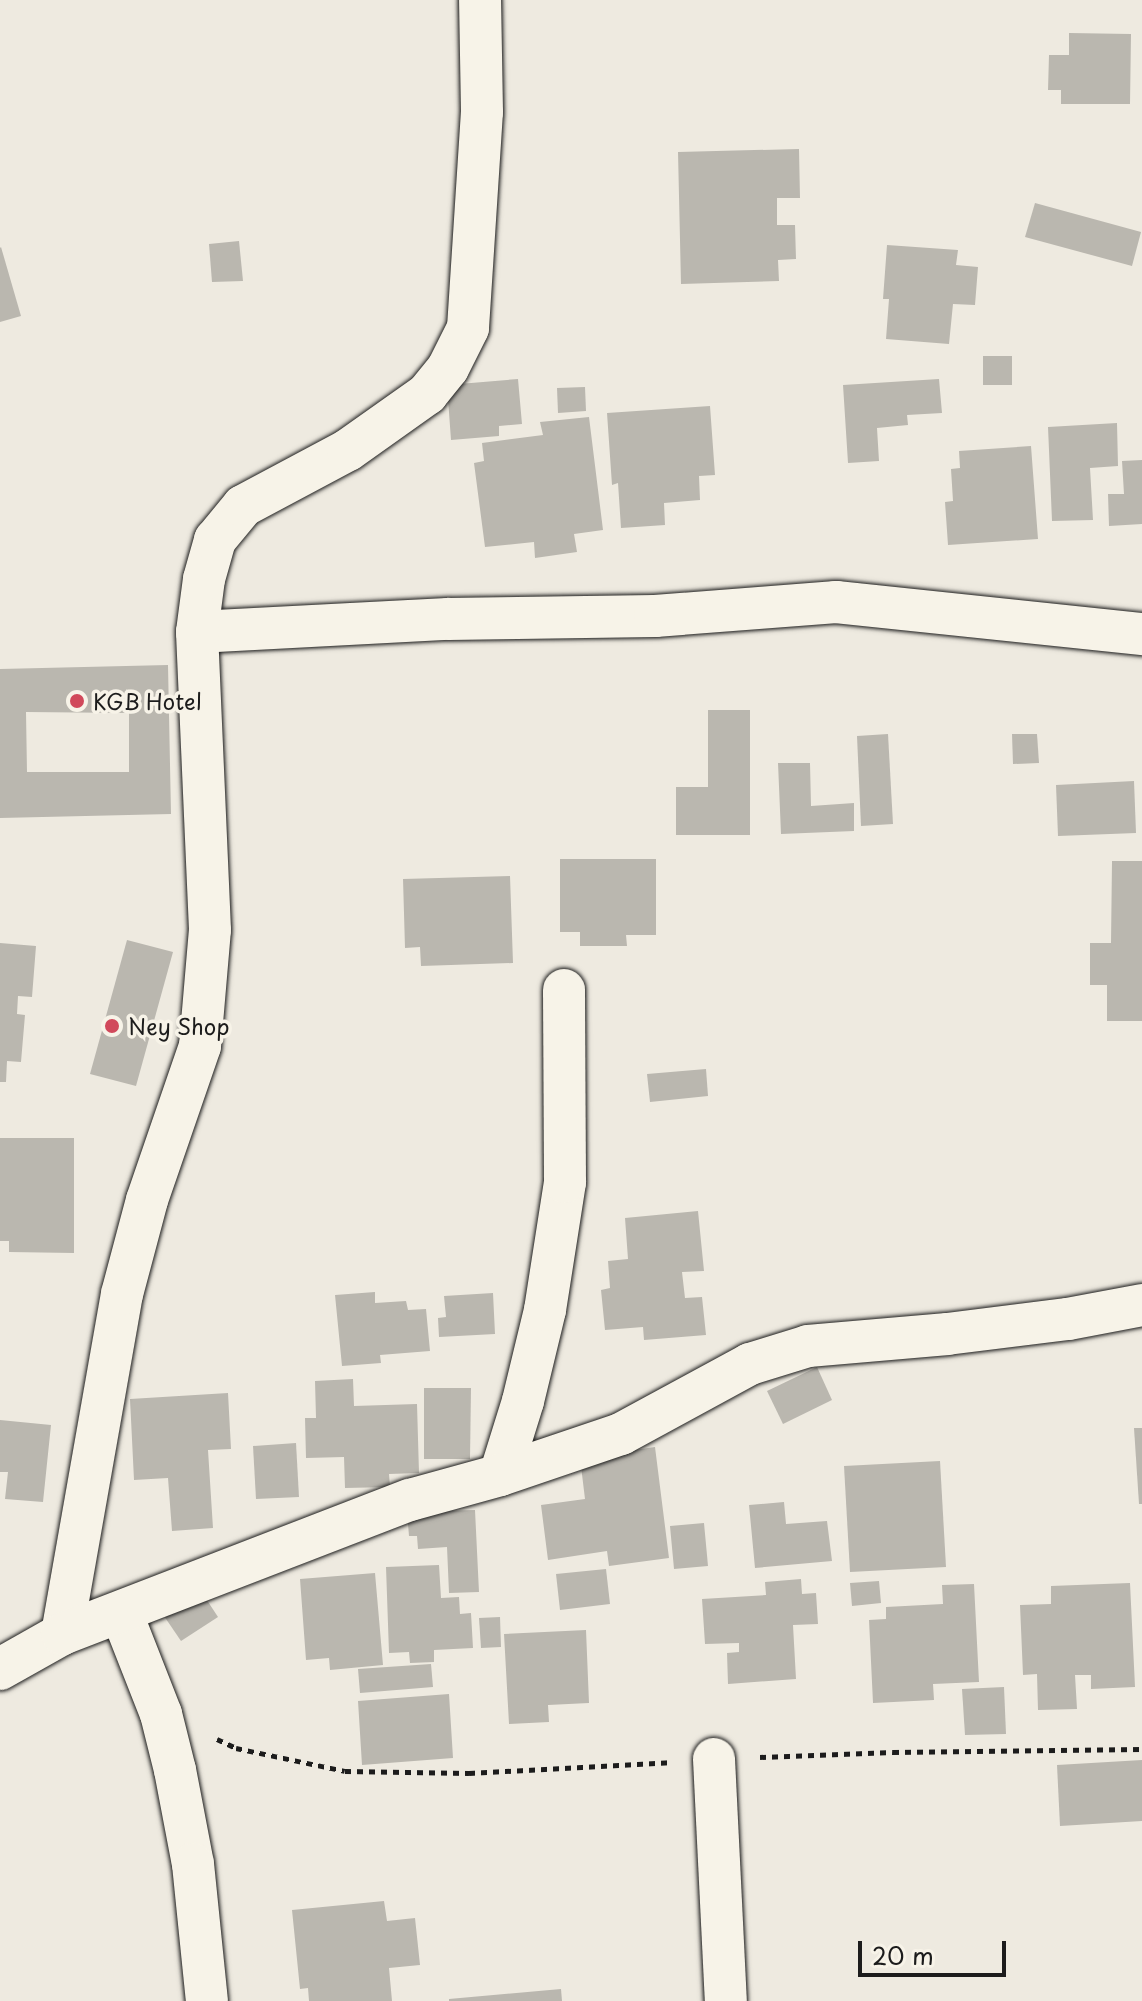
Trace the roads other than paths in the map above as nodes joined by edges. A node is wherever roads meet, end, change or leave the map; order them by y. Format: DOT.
graph roads {
  1 [pos="480,0"];
  2 [pos="197,632"];
  3 [pos="1142,634"];
  4 [pos="564,990"];
  5 [pos="1142,1305"];
  6 [pos="500,1475"];
  7 [pos="121,1612"];
  8 [pos="62,1634"];
  9 [pos="0,1669"];
  10 [pos="714,1759"];
  11 [pos="207,2001"];
  12 [pos="726,2001"];
  1 -- 2 [label="street"];
  2 -- 3 [label="street"];
  2 -- 8 [label="street"];
  4 -- 6 [label="street"];
  5 -- 6 [label="street"];
  6 -- 7 [label="street"];
  7 -- 8 [label="street"];
  7 -- 11 [label="street"];
  8 -- 9 [label="street"];
  10 -- 12 [label="street"];
}
